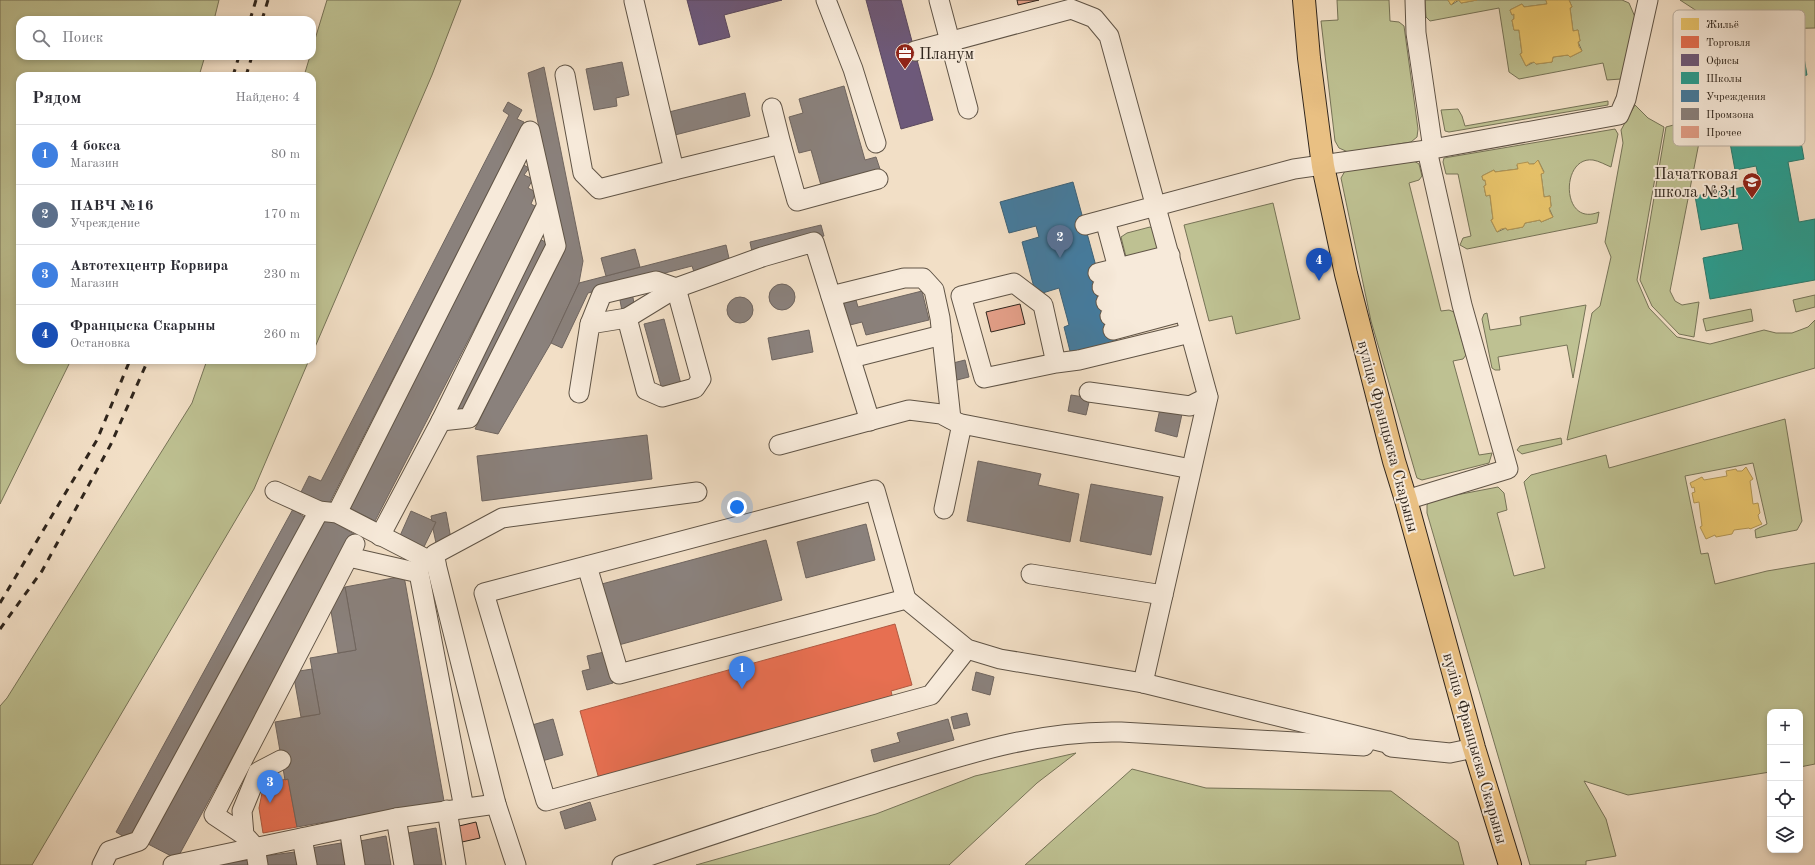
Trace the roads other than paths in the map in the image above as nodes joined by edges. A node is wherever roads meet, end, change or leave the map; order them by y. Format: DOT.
graph roads {
  1 [pos="826,0"];
  2 [pos="939,0"];
  3 [pos="1304,0"];
  4 [pos="1415,0"];
  5 [pos="1648,0"];
  6 [pos="634,1"];
  7 [pos="950,42"];
  8 [pos="914,52"];
  9 [pos="564,75"];
  10 [pos="772,108"];
  11 [pos="968,109"];
  12 [pos="876,143"];
  13 [pos="781,144"];
  14 [pos="1430,150"];
  15 [pos="1323,166"];
  16 [pos="674,170"];
  17 [pos="878,179"];
  18 [pos="1156,206"];
  19 [pos="546,207"];
  20 [pos="1105,220"];
  21 [pos="1084,225"];
  22 [pos="1118,268"];
  23 [pos="1177,283"];
  24 [pos="676,288"];
  25 [pos="831,296"];
  26 [pos="1106,302"];
  27 [pos="627,318"];
  28 [pos="590,324"];
  29 [pos="1190,333"];
  30 [pos="942,335"];
  31 [pos="851,358"];
  32 [pos="1056,363"];
  33 [pos="1089,392"];
  34 [pos="579,393"];
  35 [pos="1208,397"];
  36 [pos="870,420"];
  37 [pos="441,421"];
  38 [pos="957,422"];
  39 [pos="779,445"];
  40 [pos="1191,469"];
  41 [pos="275,491"];
  42 [pos="697,492"];
  43 [pos="1406,500"];
  44 [pos="944,509"];
  45 [pos="328,512"];
  46 [pos="380,536"];
  47 [pos="436,564"];
  48 [pos="587,566"];
  49 [pos="1031,574"];
  50 [pos="1163,595"];
  51 [pos="906,599"];
  52 [pos="967,649"];
  53 [pos="1143,683"];
  54 [pos="1403,747"];
  55 [pos="1474,748"];
  56 [pos="281,760"];
  57 [pos="496,804"];
  58 [pos="456,809"];
  59 [pos="396,818"];
  60 [pos="349,828"];
  61 [pos="302,838"];
  62 [pos="253,849"];
  63 [pos="211,861"];
  64 [pos="102,865"];
  65 [pos="173,865"];
  66 [pos="307,865"];
  67 [pos="355,865"];
  68 [pos="404,865"];
  69 [pos="456,865"];
  70 [pos="516,865"];
  71 [pos="622,865"];
  72 [pos="1510,865"];
  1 -- 12 [label="street"];
  2 -- 7 [label="street"];
  3 -- 15 [label="main road, вуліца Францыска Скарыны"];
  4 -- 14 [label="street"];
  5 -- 14 [label="street"];
  6 -- 16 [label="street"];
  7 -- 8 [label="street"];
  7 -- 11 [label="street"];
  7 -- 18 [label="street"];
  9 -- 16 [label="street"];
  10 -- 13 [label="street"];
  13 -- 16 [label="street"];
  13 -- 17 [label="street"];
  14 -- 15 [label="street"];
  14 -- 43 [label="street"];
  15 -- 18 [label="street"];
  15 -- 43 [label="main road, вуліца Францыска Скарыны"];
  18 -- 20 [label="street"];
  18 -- 23 [label="street"];
  19 -- 37 [label="street"];
  19 -- 37 [label="street"];
  19 -- 45 [label="street"];
  20 -- 21 [label="street"];
  20 -- 22 [label="street"];
  22 -- 23 [label="street"];
  22 -- 26 [label="street"];
  23 -- 26 [label="street"];
  23 -- 26 [label="street"];
  23 -- 29 [label="street"];
  24 -- 25 [label="street"];
  24 -- 27 [label="street"];
  24 -- 27 [label="street"];
  24 -- 28 [label="street"];
  25 -- 30 [label="street"];
  25 -- 31 [label="street"];
  27 -- 28 [label="street"];
  28 -- 34 [label="street"];
  29 -- 32 [label="street"];
  29 -- 35 [label="street"];
  30 -- 31 [label="street"];
  30 -- 38 [label="street"];
  31 -- 36 [label="street"];
  32 -- 32 [label="street"];
  33 -- 35 [label="street"];
  35 -- 40 [label="street"];
  36 -- 38 [label="street"];
  36 -- 39 [label="street"];
  37 -- 46 [label="street"];
  38 -- 40 [label="street"];
  38 -- 44 [label="street"];
  40 -- 50 [label="street"];
  41 -- 45 [label="street"];
  42 -- 47 [label="street"];
  43 -- 55 [label="main road, вуліца Францыска Скарыны"];
  45 -- 46 [label="street"];
  45 -- 64 [label="street"];
  46 -- 47 [label="street"];
  47 -- 57 [label="street"];
  48 -- 51 [label="street"];
  48 -- 51 [label="street"];
  48 -- 52 [label="street"];
  49 -- 50 [label="street"];
  50 -- 53 [label="street"];
  51 -- 52 [label="street"];
  52 -- 53 [label="street"];
  53 -- 54 [label="street"];
  54 -- 55 [label="street"];
  54 -- 71 [label="street"];
  55 -- 72 [label="main road, вуліца Францыска Скарыны"];
  56 -- 62 [label="street"];
  57 -- 58 [label="street"];
  57 -- 70 [label="street"];
  58 -- 59 [label="street"];
  58 -- 62 [label="street"];
  58 -- 69 [label="street"];
  59 -- 60 [label="street"];
  59 -- 68 [label="street"];
  60 -- 61 [label="street"];
  60 -- 67 [label="street"];
  61 -- 62 [label="street"];
  61 -- 66 [label="street"];
  62 -- 63 [label="street"];
  63 -- 65 [label="street"];
}
